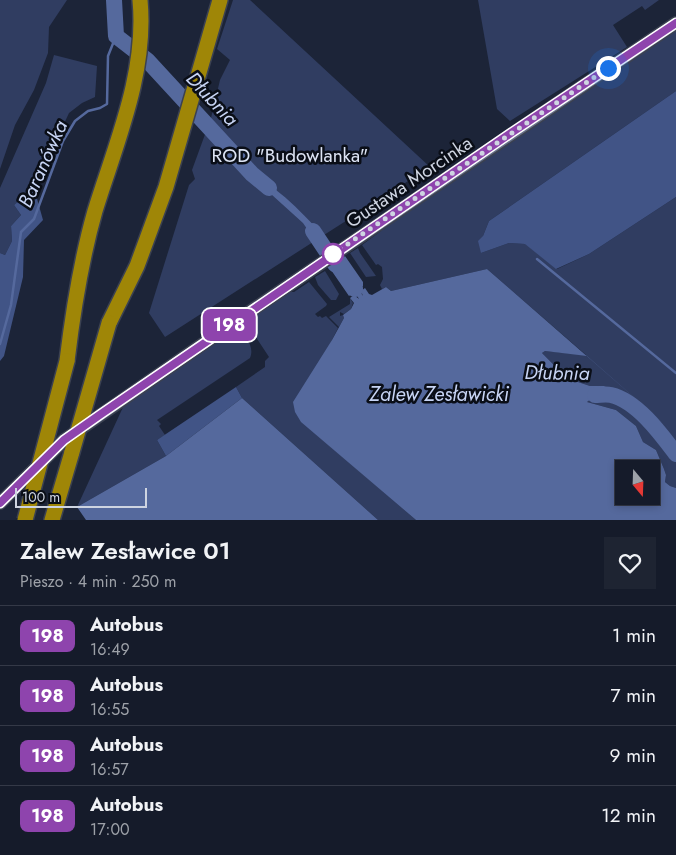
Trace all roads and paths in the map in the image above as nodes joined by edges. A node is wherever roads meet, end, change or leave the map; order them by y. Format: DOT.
graph roads {
  1 [pos="140,0"];
  2 [pos="220,0"];
  3 [pos="676,23"];
  4 [pos="0,503"];
  5 [pos="25,520"];
  6 [pos="52,520"];
  1 -- 5 [label="highway, bridge"];
  2 -- 6 [label="highway, bridge"];
  3 -- 4 [label="street, Gustawa Morcinka"];
}
